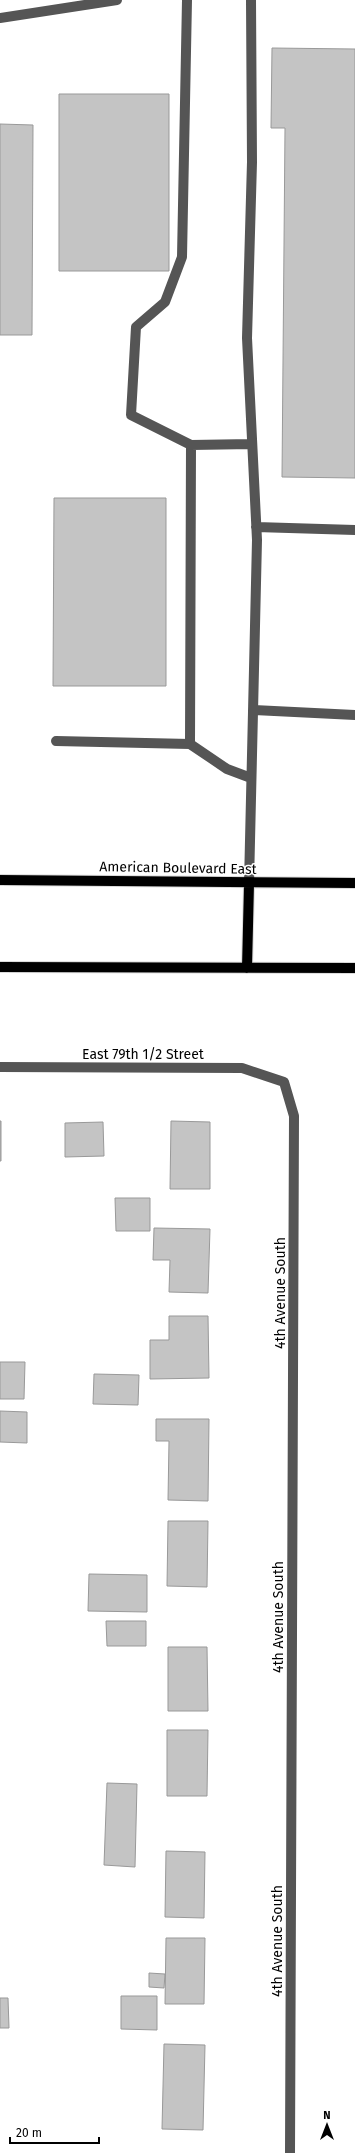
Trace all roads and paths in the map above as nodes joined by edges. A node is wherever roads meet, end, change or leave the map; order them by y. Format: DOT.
graph roads {
  1 [pos="118,0"];
  2 [pos="186,0"];
  3 [pos="251,0"];
  4 [pos="0,18"];
  5 [pos="252,444"];
  6 [pos="191,445"];
  7 [pos="256,527"];
  8 [pos="355,530"];
  9 [pos="253,710"];
  10 [pos="355,715"];
  11 [pos="56,741"];
  12 [pos="190,744"];
  13 [pos="251,778"];
  14 [pos="0,880"];
  15 [pos="355,883"];
  16 [pos="249,884"];
  17 [pos="0,967"];
  18 [pos="247,968"];
  19 [pos="355,968"];
  20 [pos="0,1067"];
  21 [pos="284,1082"];
  22 [pos="290,2153"];
  1 -- 4 [label="street"];
  2 -- 6 [label="street"];
  3 -- 5 [label="street"];
  5 -- 6 [label="street"];
  5 -- 7 [label="street"];
  6 -- 12 [label="street"];
  7 -- 8 [label="street"];
  7 -- 9 [label="street"];
  9 -- 10 [label="street"];
  9 -- 13 [label="street"];
  11 -- 12 [label="street"];
  12 -- 13 [label="street"];
  13 -- 16 [label="street"];
  14 -- 16 [label="main road, American Boulevard East"];
  15 -- 16 [label="main road, American Boulevard East"];
  16 -- 18 [label="main road"];
  17 -- 18 [label="main road"];
  18 -- 19 [label="main road"];
  20 -- 21 [label="street, East 79th 1/2 Street"];
  21 -- 22 [label="street, 4th Avenue South"];
}
